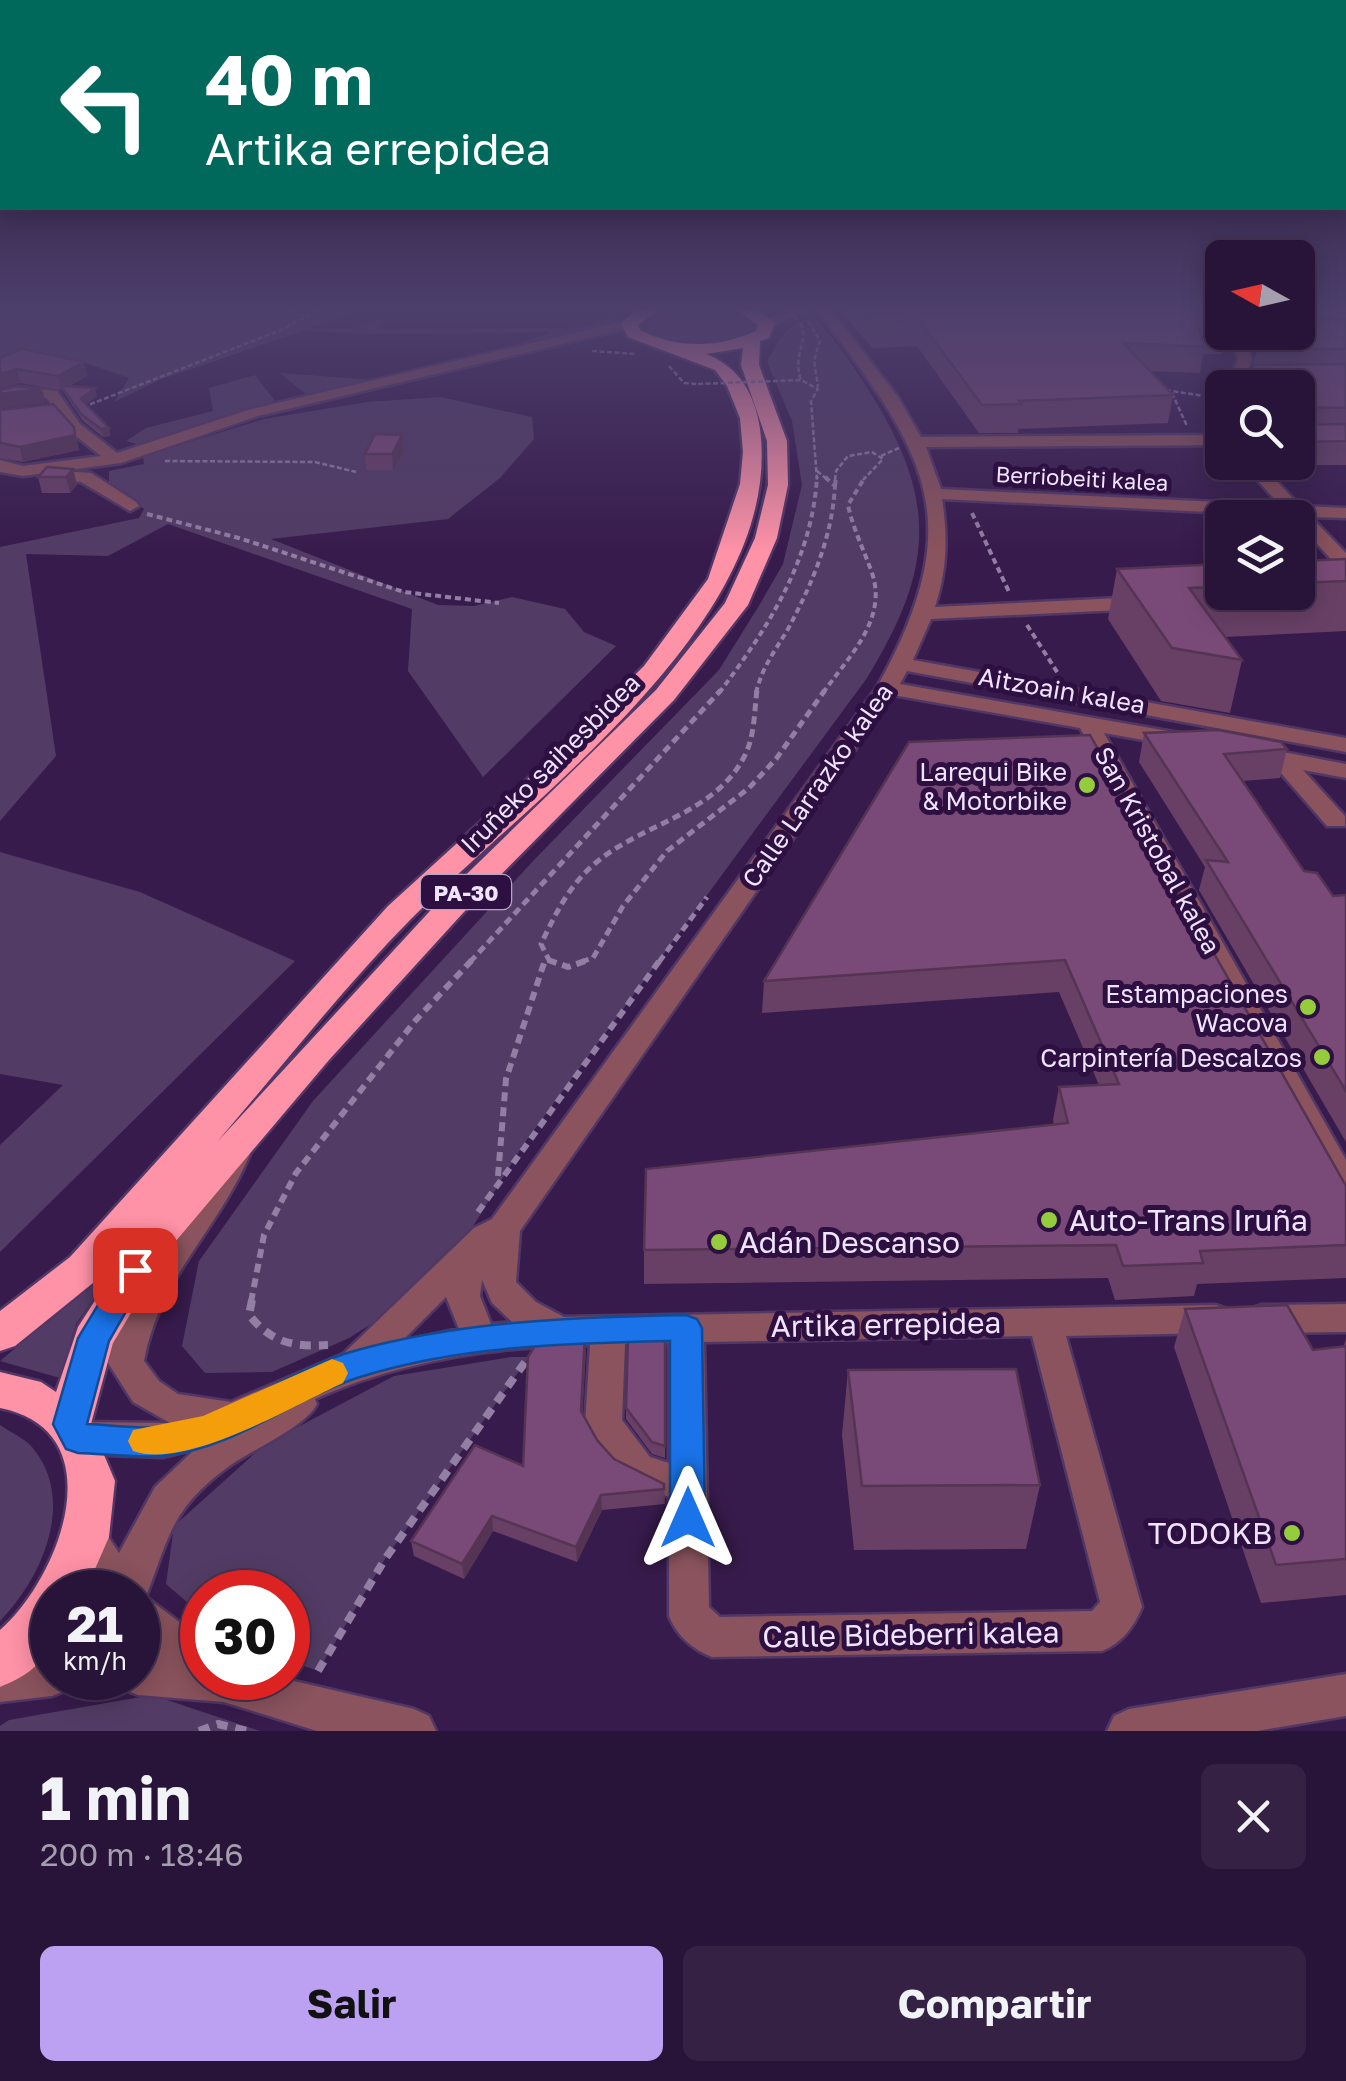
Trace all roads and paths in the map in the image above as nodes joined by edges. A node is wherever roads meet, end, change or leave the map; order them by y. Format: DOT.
graph roads {
  1 [pos="113,391"];
  2 [pos="350,391"];
  3 [pos="738,391"];
  4 [pos="759,391"];
  5 [pos="816,391"];
  6 [pos="881,391"];
  7 [pos="1168,391"];
  8 [pos="1172,393"];
  9 [pos="0,397"];
  10 [pos="1205,397"];
  11 [pos="57,411"];
  12 [pos="898,426"];
  13 [pos="1190,433"];
  14 [pos="1205,440"];
  15 [pos="908,449"];
  16 [pos="881,456"];
  17 [pos="115,460"];
  18 [pos="4,469"];
  19 [pos="817,471"];
  20 [pos="356,472"];
  21 [pos="58,476"];
  22 [pos="86,477"];
  23 [pos="1266,480"];
  24 [pos="835,486"];
  25 [pos="937,494"];
  26 [pos="1285,500"];
  27 [pos="968,505"];
  28 [pos="130,506"];
  29 [pos="1205,506"];
  30 [pos="1315,511"];
  31 [pos="1346,513"];
  32 [pos="1315,532"];
  33 [pos="1346,564"];
  34 [pos="499,602"];
  35 [pos="1172,602"];
  36 [pos="1016,608"];
  37 [pos="925,612"];
  38 [pos="902,664"];
  39 [pos="886,688"];
  40 [pos="1071,694"];
  41 [pos="1087,722"];
  42 [pos="1346,745"];
  43 [pos="1280,758"];
  44 [pos="1346,770"];
  45 [pos="1336,821"];
  46 [pos="714,888"];
  47 [pos="545,958"];
  48 [pos="238,1143"];
  49 [pos="498,1179"];
  50 [pos="1346,1188"];
  51 [pos="490,1219"];
  52 [pos="469,1257"];
  53 [pos="1346,1318"];
  54 [pos="1045,1321"];
  55 [pos="686,1328"];
  56 [pos="608,1329"];
  57 [pos="560,1330"];
  58 [pos="0,1334"];
  59 [pos="480,1339"];
  60 [pos="428,1348"];
  61 [pos="346,1353"];
  62 [pos="529,1357"];
  63 [pos="0,1390"];
  64 [pos="233,1418"];
  65 [pos="73,1431"];
  66 [pos="688,1486"];
  67 [pos="86,1537"];
  68 [pos="71,1570"];
  69 [pos="109,1570"];
  70 [pos="133,1570"];
  71 [pos="160,1630"];
  72 [pos="30,1635"];
  73 [pos="180,1646"];
  74 [pos="0,1663"];
  75 [pos="318,1671"];
  76 [pos="30,1678"];
  77 [pos="0,1681"];
  78 [pos="1346,1696"];
  79 [pos="290,1700"];
  80 [pos="199,1731"];
  81 [pos="247,1731"];
  82 [pos="414,1731"];
  83 [pos="1129,1731"];
  1 -- 11 [label="path"];
  2 -- 17 [label="street"];
  3 -- 58 [label="highway, Iruñeko saihesbidea / PA-30"];
  4 -- 48 [label="highway, Iruñeko saihesbidea / PA-30"];
  5 -- 19 [label="path"];
  6 -- 12 [label="street, Calle Larrazko kalea"];
  7 -- 8 [label="path"];
  8 -- 10 [label="path"];
  8 -- 13 [label="path"];
  9 -- 11 [label="street"];
  11 -- 17 [label="street"];
  12 -- 15 [label="street, Calle Larrazko kalea"];
  12 -- 15 [label="path"];
  14 -- 15 [label="street"];
  15 -- 16 [label="path"];
  15 -- 25 [label="street, Calle Larrazko kalea"];
  16 -- 24 [label="path"];
  16 -- 47 [label="path"];
  17 -- 18 [label="street"];
  17 -- 20 [label="path"];
  17 -- 21 [label="street"];
  17 -- 22 [label="street"];
  18 -- 21 [label="street"];
  19 -- 24 [label="path"];
  19 -- 61 [label="path"];
  21 -- 22 [label="street"];
  22 -- 28 [label="street"];
  23 -- 26 [label="street"];
  24 -- 47 [label="path"];
  25 -- 29 [label="street, Berriobeiti kalea"];
  25 -- 37 [label="street, Calle Larrazko kalea"];
  27 -- 36 [label="path"];
  28 -- 34 [label="path"];
  30 -- 31 [label="street, Berriobeiti kalea"];
  32 -- 33 [label="street"];
  35 -- 36 [label="street"];
  36 -- 37 [label="street"];
  36 -- 40 [label="path"];
  37 -- 38 [label="street, Calle Larrazko kalea"];
  38 -- 39 [label="street, Calle Larrazko kalea"];
  38 -- 40 [label="street, Aitzoain kalea"];
  39 -- 41 [label="street, Aitzoain kalea"];
  39 -- 51 [label="street, Calle Larrazko kalea"];
  40 -- 42 [label="street, Aitzoain kalea"];
  41 -- 43 [label="street, Aitzoain kalea"];
  41 -- 50 [label="street, San Kristobal kalea"];
  43 -- 44 [label="street, Aitzoain kalea"];
  43 -- 45 [label="street"];
  46 -- 49 [label="path"];
  47 -- 49 [label="path"];
  48 -- 64 [label="street"];
  48 -- 65 [label="highway, Iruñeko saihesbidea / PA-30"];
  49 -- 51 [label="path"];
  49 -- 51 [label="path"];
  51 -- 52 [label="street, Calle Larrazko kalea"];
  51 -- 57 [label="street, Calle Larrazko kalea"];
  52 -- 59 [label="street"];
  52 -- 61 [label="street, Calle Larrazko kalea"];
  53 -- 54 [label="street, Artika errepidea"];
  54 -- 55 [label="street, Artika errepidea"];
  54 -- 66 [label="street, Calle Bideberri kalea"];
  55 -- 56 [label="street, Artika errepidea"];
  55 -- 66 [label="street, Calle Bideberri kalea"];
  56 -- 57 [label="street, Artika errepidea"];
  56 -- 66 [label="street"];
  57 -- 59 [label="street, Artika errepidea"];
  59 -- 60 [label="street, Artika errepidea"];
  60 -- 61 [label="street, Artika errepidea"];
  60 -- 70 [label="street, Artika errepidea"];
  61 -- 64 [label="street, Artika errepidea"];
  62 -- 75 [label="path"];
  63 -- 65 [label="highway"];
  64 -- 65 [label="street, Artika errepidea"];
  65 -- 67 [label="highway"];
  67 -- 68 [label="highway"];
  67 -- 69 [label="street, Artika errepidea"];
  71 -- 73 [label="street"];
  72 -- 74 [label="highway"];
  76 -- 77 [label="street"];
  78 -- 83 [label="street"];
  79 -- 82 [label="street"];
  80 -- 81 [label="path"];
}
